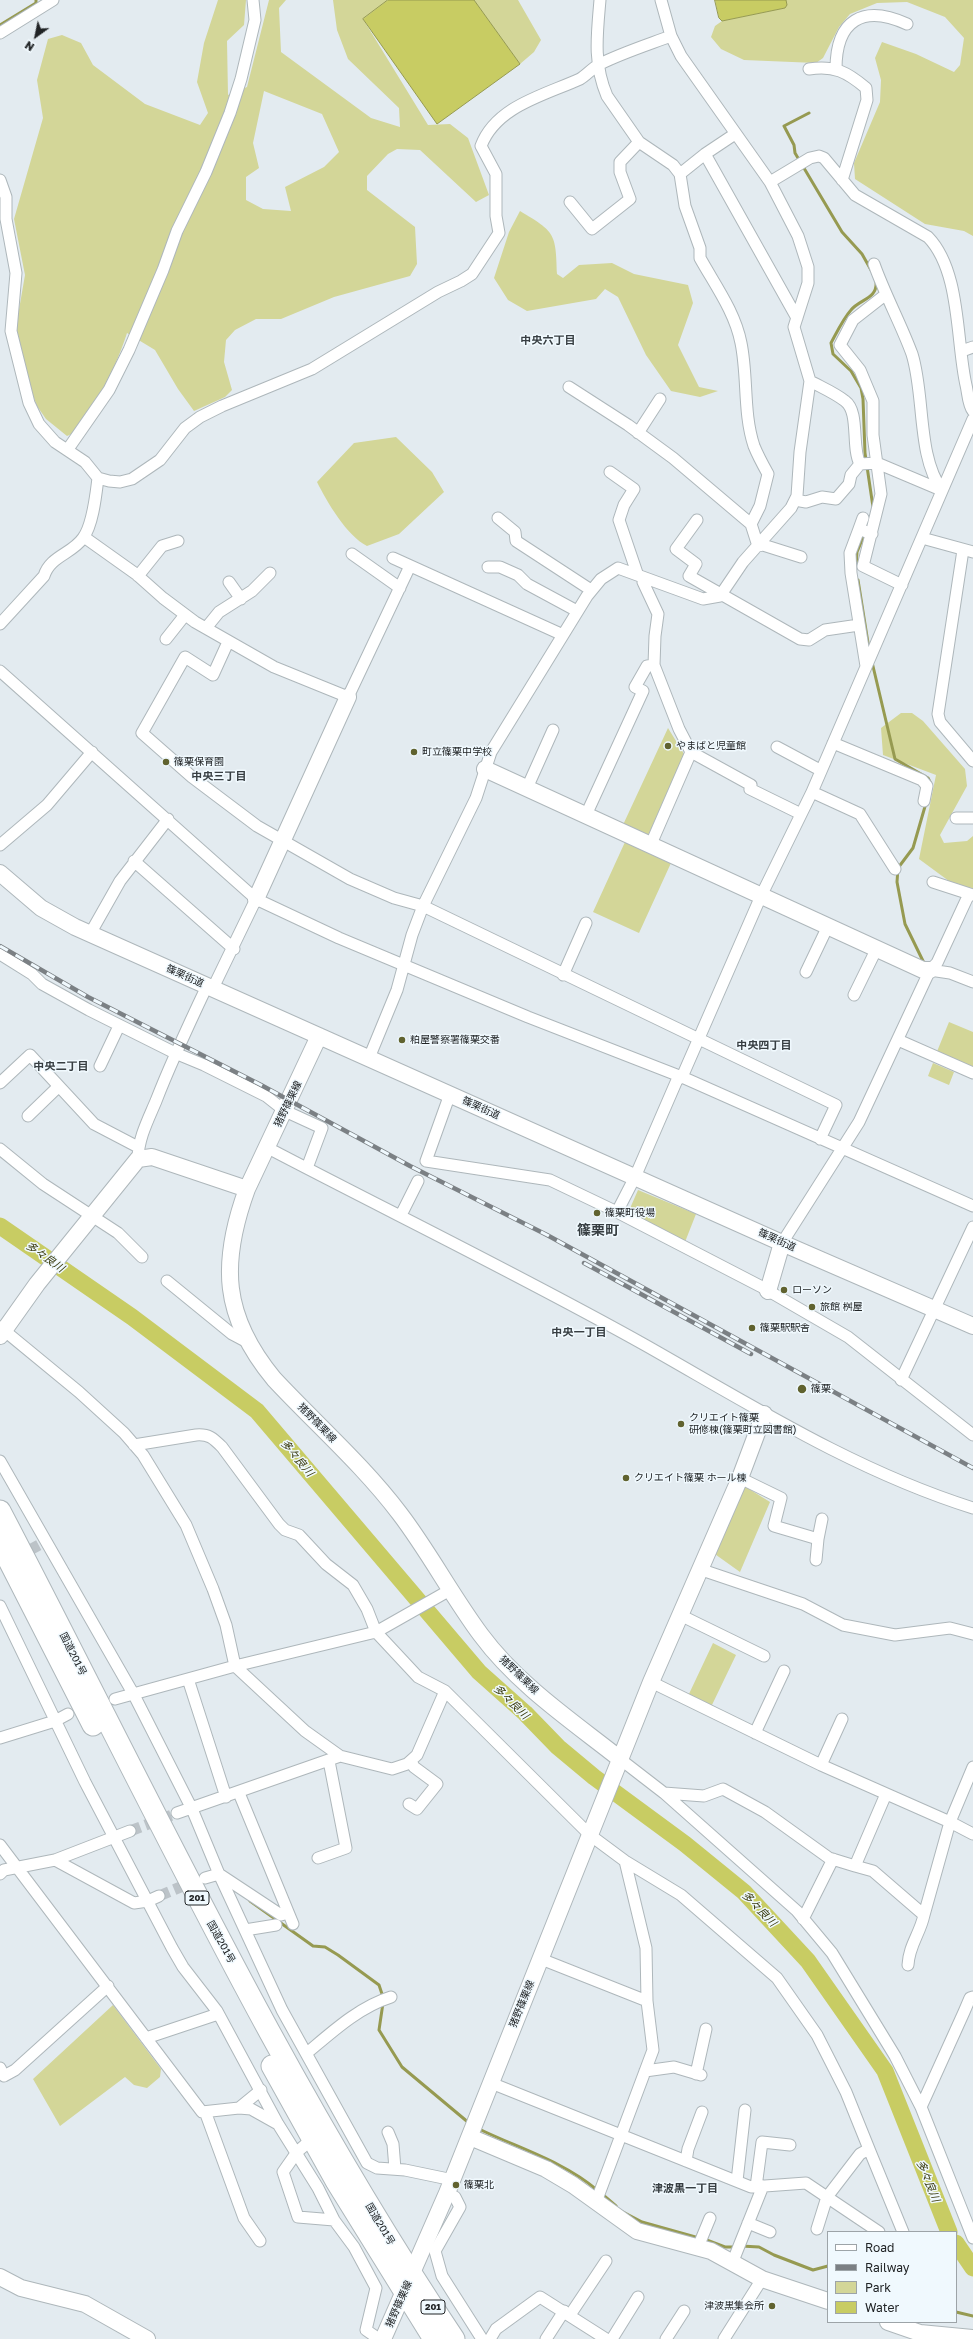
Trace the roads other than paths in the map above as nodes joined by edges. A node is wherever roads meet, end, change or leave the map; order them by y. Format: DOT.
graph roads {
  1 [pos="52,0"];
  2 [pos="253,0"];
  3 [pos="600,0"];
  4 [pos="661,0"];
  5 [pos="907,24"];
  6 [pos="0,33"];
  7 [pos="671,36"];
  8 [pos="598,65"];
  9 [pos="836,69"];
  10 [pos="809,70"];
  11 [pos="736,134"];
  12 [pos="640,142"];
  13 [pos="705,154"];
  14 [pos="680,174"];
  15 [pos="0,180"];
  16 [pos="842,180"];
  17 [pos="770,182"];
  18 [pos="570,202"];
  19 [pos="874,264"];
  20 [pos="885,294"];
  21 [pos="797,318"];
  22 [pos="973,347"];
  23 [pos="962,351"];
  24 [pos="810,380"];
  25 [pos="569,387"];
  26 [pos="660,399"];
  27 [pos="973,412"];
  28 [pos="973,419"];
  29 [pos="638,433"];
  30 [pos="68,449"];
  31 [pos="877,463"];
  32 [pos="860,464"];
  33 [pos="610,472"];
  34 [pos="98,478"];
  35 [pos="942,490"];
  36 [pos="795,500"];
  37 [pos="498,518"];
  38 [pos="697,520"];
  39 [pos="751,524"];
  40 [pos="872,534"];
  41 [pos="84,537"];
  42 [pos="922,538"];
  43 [pos="178,541"];
  44 [pos="758,546"];
  45 [pos="968,551"];
  46 [pos="352,554"];
  47 [pos="801,557"];
  48 [pos="393,558"];
  49 [pos="410,566"];
  50 [pos="488,566"];
  51 [pos="270,574"];
  52 [pos="138,576"];
  53 [pos="640,578"];
  54 [pos="230,582"];
  55 [pos="902,585"];
  56 [pos="400,588"];
  57 [pos="591,590"];
  58 [pos="720,596"];
  59 [pos="241,598"];
  60 [pos="577,611"];
  61 [pos="185,615"];
  62 [pos="0,624"];
  63 [pos="859,625"];
  64 [pos="206,628"];
  65 [pos="563,635"];
  66 [pos="166,639"];
  67 [pos="228,642"];
  68 [pos="654,665"];
  69 [pos="866,666"];
  70 [pos="0,671"];
  71 [pos="348,697"];
  72 [pos="553,730"];
  73 [pos="833,743"];
  74 [pos="777,747"];
  75 [pos="92,752"];
  76 [pos="691,752"];
  77 [pos="973,761"];
  78 [pos="485,769"];
  79 [pos="820,770"];
  80 [pos="526,788"];
  81 [pos="812,792"];
  82 [pos="924,801"];
  83 [pos="586,814"];
  84 [pos="801,814"];
  85 [pos="956,818"];
  86 [pos="973,818"];
  87 [pos="168,819"];
  88 [pos="282,839"];
  89 [pos="651,844"];
  90 [pos="0,845"];
  91 [pos="134,861"];
  92 [pos="895,869"];
  93 [pos="0,873"];
  94 [pos="933,882"];
  95 [pos="971,895"];
  96 [pos="761,896"];
  97 [pos="256,899"];
  98 [pos="423,906"];
  99 [pos="586,923"];
  100 [pos="828,926"];
  101 [pos="90,934"];
  102 [pos="234,949"];
  103 [pos="876,950"];
  104 [pos="0,954"];
  105 [pos="404,965"];
  106 [pos="930,970"];
  107 [pos="806,972"];
  108 [pos="563,975"];
  109 [pos="973,982"];
  110 [pos="210,987"];
  111 [pos="854,995"];
  112 [pos="119,1026"];
  113 [pos="319,1036"];
  114 [pos="699,1040"];
  115 [pos="898,1040"];
  116 [pos="175,1053"];
  117 [pos="369,1058"];
  118 [pos="100,1066"];
  119 [pos="973,1073"];
  120 [pos="682,1077"];
  121 [pos="0,1083"];
  122 [pos="58,1087"];
  123 [pos="450,1094"];
  124 [pos="285,1111"];
  125 [pos="28,1116"];
  126 [pos="820,1139"];
  127 [pos="266,1147"];
  128 [pos="0,1149"];
  129 [pos="843,1150"];
  130 [pos="138,1153"];
  131 [pos="307,1168"];
  132 [pos="635,1177"];
  133 [pos="418,1181"];
  134 [pos="247,1188"];
  135 [pos="973,1206"];
  136 [pos="617,1212"];
  137 [pos="401,1215"];
  138 [pos="92,1217"];
  139 [pos="973,1227"];
  140 [pos="782,1243"];
  141 [pos="142,1257"];
  142 [pos="167,1281"];
  143 [pos="768,1291"];
  144 [pos="933,1308"];
  145 [pos="973,1326"];
  146 [pos="1,1331"];
  147 [pos="250,1343"];
  148 [pos="901,1380"];
  149 [pos="764,1414"];
  150 [pos="973,1435"];
  151 [pos="134,1445"];
  152 [pos="0,1461"];
  153 [pos="740,1478"];
  154 [pos="973,1508"];
  155 [pos="0,1510"];
  156 [pos="822,1519"];
  157 [pos="818,1539"];
  158 [pos="0,1543"];
  159 [pos="816,1560"];
  160 [pos="699,1569"];
  161 [pos="447,1592"];
  162 [pos="0,1606"];
  163 [pos="680,1615"];
  164 [pos="376,1632"];
  165 [pos="973,1634"];
  166 [pos="764,1656"];
  167 [pos="234,1666"];
  168 [pos="784,1672"];
  169 [pos="188,1679"];
  170 [pos="652,1682"];
  171 [pos="445,1691"];
  172 [pos="134,1695"];
  173 [pos="115,1700"];
  174 [pos="68,1714"];
  175 [pos="842,1720"];
  176 [pos="55,1721"];
  177 [pos="755,1733"];
  178 [pos="0,1738"];
  179 [pos="340,1756"];
  180 [pos="329,1761"];
  181 [pos="411,1761"];
  182 [pos="619,1762"];
  183 [pos="821,1765"];
  184 [pos="973,1767"];
  185 [pos="239,1793"];
  186 [pos="664,1793"];
  187 [pos="886,1794"];
  188 [pos="226,1797"];
  189 [pos="409,1804"];
  190 [pos="192,1809"];
  191 [pos="176,1813"];
  192 [pos="950,1822"];
  193 [pos="130,1831"];
  194 [pos="590,1833"];
  195 [pos="973,1834"];
  196 [pos="115,1837"];
  197 [pos="0,1845"];
  198 [pos="318,1858"];
  199 [pos="833,1859"];
  200 [pos="55,1860"];
  201 [pos="625,1860"];
  202 [pos="855,1866"];
  203 [pos="15,1868"];
  204 [pos="0,1874"];
  205 [pos="219,1874"];
  206 [pos="205,1878"];
  207 [pos="159,1896"];
  208 [pos="148,1901"];
  209 [pos="288,1913"];
  210 [pos="924,1915"];
  211 [pos="803,1918"];
  212 [pos="293,1924"];
  213 [pos="276,1925"];
  214 [pos="245,1930"];
  215 [pos="541,1959"];
  216 [pos="908,1965"];
  217 [pos="108,1986"];
  218 [pos="391,1997"];
  219 [pos="973,1997"];
  220 [pos="647,2001"];
  221 [pos="218,2014"];
  222 [pos="706,2029"];
  223 [pos="146,2038"];
  224 [pos="307,2053"];
  225 [pos="0,2068"];
  226 [pos="645,2071"];
  227 [pos="491,2083"];
  228 [pos="261,2090"];
  229 [pos="921,2106"];
  230 [pos="239,2108"];
  231 [pos="745,2110"];
  232 [pos="702,2112"];
  233 [pos="206,2114"];
  234 [pos="343,2117"];
  235 [pos="278,2124"];
  236 [pos="388,2132"];
  237 [pos="620,2135"];
  238 [pos="470,2137"];
  239 [pos="311,2140"];
  240 [pos="790,2145"];
  241 [pos="869,2149"];
  242 [pos="686,2161"];
  243 [pos="395,2169"];
  244 [pos="737,2181"];
  245 [pos="450,2186"];
  246 [pos="760,2186"];
  247 [pos="827,2196"];
  248 [pos="596,2202"];
  249 [pos="710,2218"];
  250 [pos="334,2220"];
  251 [pos="748,2223"];
  252 [pos="817,2229"];
  253 [pos="878,2231"];
  254 [pos="903,2231"];
  255 [pos="770,2232"];
  256 [pos="973,2238"];
  257 [pos="260,2241"];
  258 [pos="698,2247"];
  259 [pos="606,2261"];
  260 [pos="732,2262"];
  261 [pos="0,2277"];
  262 [pos="762,2279"];
  263 [pos="408,2285"];
  264 [pos="638,2297"];
  265 [pos="827,2302"];
  266 [pos="684,2311"];
  267 [pos="567,2313"];
  268 [pos="890,2323"];
  269 [pos="916,2336"];
  270 [pos="973,2338"];
  271 [pos="147,2339"];
  272 [pos="378,2339"];
  273 [pos="383,2339"];
  274 [pos="434,2339"];
  275 [pos="454,2339"];
  276 [pos="482,2339"];
  277 [pos="490,2339"];
  278 [pos="546,2339"];
  279 [pos="606,2339"];
  280 [pos="612,2339"];
  281 [pos="666,2339"];
  282 [pos="724,2339"];
  1 -- 6 [label="street"];
  2 -- 30 [label="street"];
  3 -- 8 [label="street"];
  4 -- 7 [label="street"];
  5 -- 9 [label="street"];
  7 -- 8 [label="street"];
  7 -- 11 [label="street"];
  8 -- 12 [label="street"];
  8 -- 34 [label="street"];
  9 -- 10 [label="street"];
  9 -- 16 [label="street"];
  11 -- 13 [label="street"];
  11 -- 17 [label="street"];
  12 -- 14 [label="street"];
  12 -- 18 [label="street"];
  13 -- 14 [label="street"];
  13 -- 21 [label="street"];
  14 -- 39 [label="street"];
  15 -- 30 [label="street"];
  16 -- 17 [label="street"];
  16 -- 23 [label="street"];
  17 -- 21 [label="street"];
  19 -- 20 [label="street"];
  20 -- 31 [label="street"];
  20 -- 35 [label="street"];
  21 -- 24 [label="street"];
  22 -- 23 [label="street"];
  23 -- 27 [label="street"];
  24 -- 32 [label="street"];
  24 -- 36 [label="street"];
  25 -- 29 [label="street"];
  26 -- 29 [label="street"];
  28 -- 35 [label="street"];
  29 -- 39 [label="street"];
  30 -- 34 [label="street"];
  31 -- 32 [label="street"];
  31 -- 35 [label="street"];
  31 -- 40 [label="street"];
  32 -- 36 [label="street"];
  33 -- 53 [label="street"];
  34 -- 41 [label="street"];
  35 -- 42 [label="street"];
  36 -- 44 [label="street"];
  37 -- 57 [label="street"];
  38 -- 58 [label="street"];
  39 -- 44 [label="street"];
  40 -- 55 [label="street"];
  40 -- 63 [label="street"];
  41 -- 52 [label="street"];
  41 -- 62 [label="street"];
  42 -- 45 [label="street"];
  42 -- 55 [label="street"];
  43 -- 52 [label="street"];
  44 -- 47 [label="street"];
  44 -- 58 [label="street"];
  45 -- 77 [label="street"];
  46 -- 56 [label="street"];
  48 -- 49 [label="street"];
  49 -- 56 [label="street"];
  49 -- 65 [label="street"];
  50 -- 60 [label="street"];
  51 -- 59 [label="street"];
  52 -- 61 [label="street"];
  53 -- 57 [label="street"];
  53 -- 58 [label="street"];
  53 -- 68 [label="street"];
  54 -- 59 [label="street"];
  55 -- 69 [label="street"];
  56 -- 71 [label="street"];
  57 -- 60 [label="street"];
  58 -- 63 [label="street"];
  59 -- 64 [label="street"];
  60 -- 65 [label="street"];
  61 -- 64 [label="street"];
  61 -- 66 [label="street"];
  63 -- 69 [label="street"];
  64 -- 67 [label="street"];
  65 -- 78 [label="street"];
  67 -- 71 [label="street"];
  67 -- 88 [label="street"];
  68 -- 76 [label="street"];
  68 -- 83 [label="street"];
  69 -- 73 [label="street"];
  70 -- 75 [label="street"];
  71 -- 88 [label="main road"];
  72 -- 80 [label="street"];
  73 -- 79 [label="street"];
  73 -- 82 [label="street"];
  74 -- 79 [label="street"];
  75 -- 87 [label="street"];
  75 -- 90 [label="street"];
  76 -- 84 [label="street"];
  76 -- 89 [label="street"];
  78 -- 80 [label="main road"];
  78 -- 98 [label="street"];
  79 -- 81 [label="street"];
  80 -- 83 [label="main road"];
  81 -- 84 [label="street"];
  81 -- 92 [label="street"];
  83 -- 89 [label="main road"];
  84 -- 96 [label="street"];
  85 -- 86 [label="street"];
  87 -- 91 [label="street"];
  87 -- 97 [label="street"];
  88 -- 97 [label="main road"];
  88 -- 98 [label="street"];
  89 -- 96 [label="main road"];
  91 -- 101 [label="street"];
  91 -- 102 [label="street"];
  93 -- 101 [label="main road, 篠栗街道"];
  94 -- 95 [label="street"];
  95 -- 106 [label="street"];
  96 -- 100 [label="main road"];
  96 -- 114 [label="street"];
  97 -- 102 [label="street"];
  97 -- 105 [label="street"];
  98 -- 105 [label="street"];
  98 -- 108 [label="street"];
  99 -- 108 [label="street"];
  100 -- 103 [label="main road"];
  100 -- 107 [label="street"];
  101 -- 110 [label="main road, 篠栗街道"];
  102 -- 110 [label="street"];
  103 -- 106 [label="main road"];
  103 -- 111 [label="street"];
  104 -- 112 [label="street"];
  105 -- 117 [label="street"];
  105 -- 120 [label="street"];
  106 -- 109 [label="street"];
  106 -- 115 [label="street"];
  108 -- 114 [label="street"];
  110 -- 113 [label="main road, 篠栗街道"];
  110 -- 116 [label="street"];
  112 -- 116 [label="street"];
  112 -- 118 [label="street"];
  113 -- 117 [label="main road, 篠栗街道"];
  113 -- 124 [label="main road, 猪野篠栗線"];
  114 -- 120 [label="street"];
  114 -- 126 [label="street"];
  115 -- 119 [label="street"];
  115 -- 129 [label="street"];
  116 -- 124 [label="street"];
  116 -- 130 [label="street"];
  117 -- 123 [label="main road, 篠栗街道"];
  120 -- 126 [label="street"];
  120 -- 132 [label="street"];
  121 -- 122 [label="street"];
  122 -- 125 [label="street"];
  122 -- 130 [label="street"];
  123 -- 132 [label="main road, 篠栗街道"];
  123 -- 136 [label="street"];
  124 -- 127 [label="main road, 猪野篠栗線"];
  124 -- 131 [label="street"];
  126 -- 129 [label="street"];
  127 -- 131 [label="street"];
  127 -- 134 [label="main road, 猪野篠栗線"];
  128 -- 138 [label="street"];
  129 -- 135 [label="street"];
  129 -- 140 [label="street"];
  130 -- 134 [label="main road"];
  130 -- 138 [label="main road"];
  131 -- 137 [label="street"];
  132 -- 136 [label="street"];
  132 -- 140 [label="main road, 篠栗街道"];
  133 -- 137 [label="street"];
  134 -- 147 [label="main road, 猪野篠栗線"];
  136 -- 143 [label="street"];
  137 -- 149 [label="street"];
  138 -- 141 [label="street"];
  138 -- 146 [label="main road"];
  139 -- 144 [label="street"];
  140 -- 143 [label="main road"];
  140 -- 144 [label="main road, 篠栗街道"];
  142 -- 147 [label="street"];
  143 -- 148 [label="street"];
  144 -- 145 [label="main road, 篠栗街道"];
  144 -- 148 [label="street"];
  146 -- 151 [label="street"];
  147 -- 161 [label="main road, 猪野篠栗線"];
  148 -- 150 [label="street"];
  149 -- 153 [label="main road"];
  149 -- 154 [label="street"];
  151 -- 164 [label="street"];
  151 -- 167 [label="street"];
  152 -- 172 [label="street"];
  153 -- 157 [label="street"];
  153 -- 160 [label="main road"];
  155 -- 239 [label="highway, 国道201号 / 201"];
  156 -- 157 [label="street"];
  157 -- 159 [label="street"];
  158 -- 239 [label="highway, 国道201号 / 201"];
  160 -- 163 [label="main road"];
  160 -- 165 [label="street"];
  161 -- 164 [label="street"];
  161 -- 182 [label="main road, 猪野篠栗線"];
  162 -- 176 [label="street"];
  163 -- 166 [label="street"];
  163 -- 170 [label="main road"];
  164 -- 167 [label="street"];
  164 -- 171 [label="street"];
  167 -- 169 [label="street"];
  167 -- 179 [label="street"];
  168 -- 177 [label="street"];
  169 -- 172 [label="street"];
  169 -- 188 [label="street"];
  170 -- 177 [label="street"];
  170 -- 182 [label="main road"];
  171 -- 181 [label="street"];
  171 -- 194 [label="street"];
  172 -- 173 [label="street"];
  172 -- 190 [label="street"];
  174 -- 176 [label="street"];
  175 -- 183 [label="street"];
  176 -- 178 [label="street"];
  176 -- 196 [label="street"];
  177 -- 183 [label="street"];
  179 -- 180 [label="street"];
  179 -- 181 [label="street"];
  180 -- 185 [label="street"];
  180 -- 198 [label="street"];
  181 -- 189 [label="street"];
  182 -- 186 [label="street"];
  182 -- 194 [label="main road, 猪野篠栗線"];
  183 -- 187 [label="street"];
  184 -- 192 [label="street"];
  185 -- 188 [label="street"];
  185 -- 209 [label="street"];
  186 -- 199 [label="street"];
  186 -- 211 [label="street"];
  187 -- 192 [label="street"];
  187 -- 202 [label="street"];
  188 -- 190 [label="street"];
  190 -- 191 [label="street"];
  190 -- 205 [label="street"];
  192 -- 195 [label="street"];
  192 -- 210 [label="street"];
  193 -- 196 [label="street"];
  194 -- 201 [label="street"];
  194 -- 215 [label="main road, 猪野篠栗線"];
  196 -- 200 [label="street"];
  196 -- 208 [label="street"];
  197 -- 203 [label="street"];
  199 -- 202 [label="street"];
  199 -- 211 [label="street"];
  200 -- 203 [label="street"];
  200 -- 208 [label="street"];
  201 -- 220 [label="street"];
  201 -- 241 [label="street"];
  202 -- 210 [label="street"];
  203 -- 204 [label="street"];
  203 -- 217 [label="street"];
  205 -- 206 [label="street"];
  205 -- 209 [label="street"];
  205 -- 214 [label="street"];
  207 -- 208 [label="street"];
  208 -- 221 [label="street"];
  209 -- 212 [label="street"];
  210 -- 216 [label="street"];
  211 -- 229 [label="street"];
  213 -- 214 [label="street"];
  214 -- 224 [label="street"];
  215 -- 220 [label="street"];
  215 -- 227 [label="main road, 猪野篠栗線"];
  217 -- 223 [label="street"];
  217 -- 225 [label="street"];
  218 -- 224 [label="street"];
  219 -- 229 [label="street"];
  220 -- 226 [label="street"];
  221 -- 223 [label="street"];
  221 -- 228 [label="street"];
  222 -- 226 [label="street"];
  223 -- 233 [label="street"];
  224 -- 234 [label="street"];
  226 -- 237 [label="street"];
  227 -- 237 [label="street"];
  227 -- 238 [label="main road, 猪野篠栗線"];
  228 -- 230 [label="street"];
  228 -- 235 [label="street"];
  229 -- 256 [label="street"];
  230 -- 233 [label="street"];
  230 -- 235 [label="street"];
  231 -- 244 [label="street"];
  232 -- 242 [label="street"];
  233 -- 257 [label="street"];
  234 -- 239 [label="street"];
  234 -- 243 [label="street"];
  235 -- 239 [label="street"];
  236 -- 243 [label="street"];
  237 -- 242 [label="street"];
  237 -- 248 [label="street"];
  238 -- 245 [label="main road, 猪野篠栗線"];
  238 -- 248 [label="main road"];
  239 -- 250 [label="street"];
  239 -- 250 [label="street"];
  239 -- 263 [label="highway, 国道201号 / 201"];
  240 -- 246 [label="street"];
  241 -- 247 [label="street"];
  241 -- 254 [label="street"];
  242 -- 244 [label="street"];
  243 -- 245 [label="street"];
  244 -- 246 [label="street"];
  245 -- 263 [label="main road, 猪野篠栗線"];
  245 -- 276 [label="street"];
  246 -- 247 [label="street"];
  246 -- 251 [label="street"];
  247 -- 252 [label="street"];
  247 -- 253 [label="street"];
  248 -- 258 [label="main road"];
  249 -- 258 [label="street"];
  250 -- 272 [label="street"];
  251 -- 255 [label="street"];
  251 -- 260 [label="street"];
  258 -- 260 [label="main road"];
  259 -- 267 [label="street"];
  260 -- 262 [label="main road"];
  261 -- 271 [label="main road"];
  262 -- 265 [label="main road"];
  262 -- 282 [label="street"];
  263 -- 273 [label="main road, 猪野篠栗線"];
  263 -- 274 [label="highway, 国道201号 / 201"];
  263 -- 275 [label="highway, 国道201号 / 201"];
  264 -- 280 [label="street"];
  266 -- 281 [label="street"];
  267 -- 277 [label="street"];
  267 -- 278 [label="street"];
  267 -- 279 [label="street"];
  268 -- 269 [label="main road"];
  269 -- 270 [label="main road"];
}
